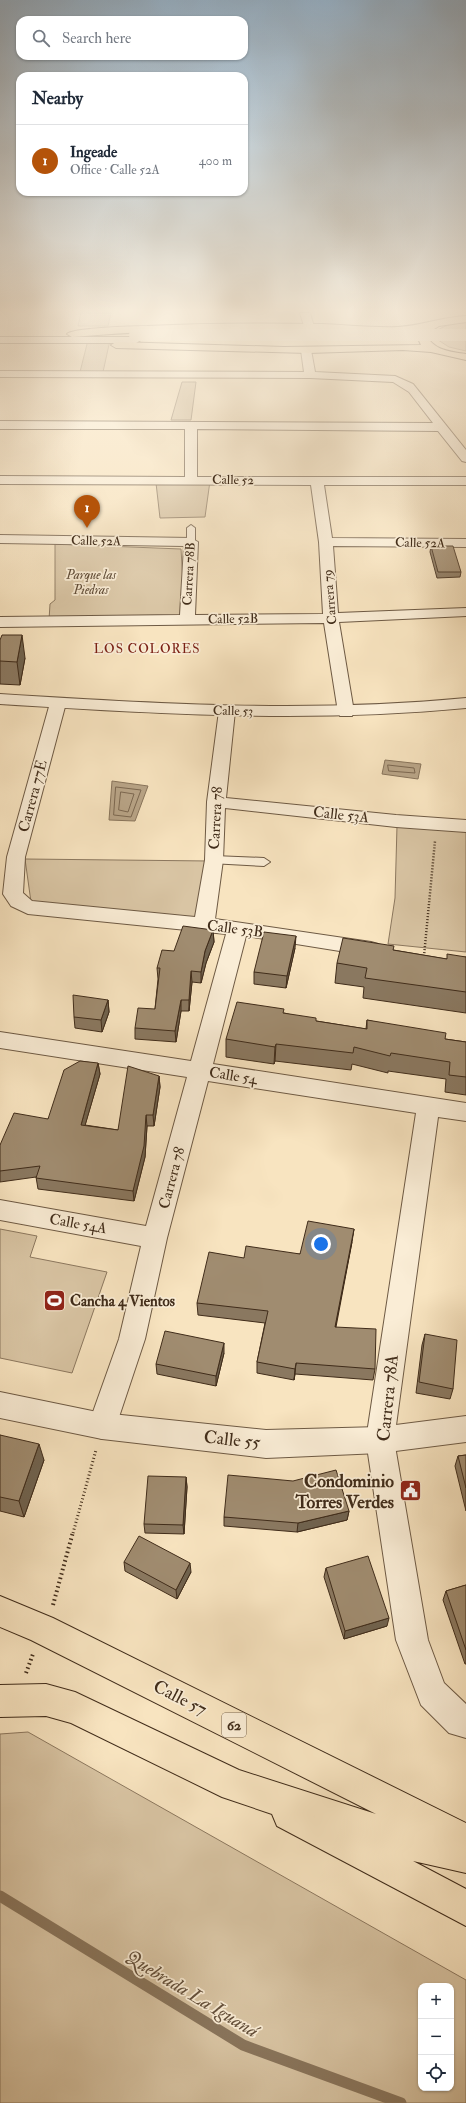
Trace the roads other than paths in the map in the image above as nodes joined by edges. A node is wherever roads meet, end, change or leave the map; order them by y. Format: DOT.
graph roads {
  1 [pos="429,411"];
  2 [pos="0,425"];
  3 [pos="190,426"];
  4 [pos="441,427"];
  5 [pos="466,458"];
  6 [pos="0,480"];
  7 [pos="191,480"];
  8 [pos="318,481"];
  9 [pos="466,482"];
  10 [pos="191,535"];
  11 [pos="0,540"];
  12 [pos="326,542"];
  13 [pos="466,543"];
  14 [pos="466,612"];
  15 [pos="331,618"];
  16 [pos="187,620"];
  17 [pos="0,622"];
  18 [pos="0,699"];
  19 [pos="58,703"];
  20 [pos="466,703"];
  21 [pos="227,711"];
  22 [pos="346,712"];
  23 [pos="216,802"];
  24 [pos="466,826"];
  25 [pos="214,860"];
  26 [pos="264,862"];
  27 [pos="13,889"];
  28 [pos="204,925"];
  29 [pos="238,928"];
  30 [pos="424,956"];
  31 [pos="0,1040"];
  32 [pos="199,1070"];
  33 [pos="428,1107"];
  34 [pos="466,1112"];
  35 [pos="0,1210"];
  36 [pos="155,1238"];
  37 [pos="0,1405"];
  38 [pos="102,1426"];
  39 [pos="466,1429"];
  40 [pos="380,1440"];
  41 [pos="0,1611"];
  42 [pos="0,1701"];
  43 [pos="464,1721"];
  44 [pos="234,1785"];
  45 [pos="466,1841"];
  46 [pos="466,1856"];
  47 [pos="466,1908"];
  1 -- 4 [label="street"];
  2 -- 3 [label="street"];
  3 -- 4 [label="street"];
  3 -- 7 [label="street"];
  4 -- 5 [label="street"];
  6 -- 7 [label="street, Calle 52"];
  7 -- 8 [label="street, Calle 52"];
  8 -- 9 [label="street, Calle 52"];
  8 -- 12 [label="street, Carrera 79"];
  10 -- 11 [label="street, Calle 52A"];
  10 -- 16 [label="street, Carrera 78B"];
  12 -- 13 [label="street, Calle 52A"];
  12 -- 15 [label="street, Carrera 79"];
  14 -- 15 [label="street, Calle 52B"];
  15 -- 16 [label="street, Calle 52B"];
  15 -- 22 [label="street, Carrera 79"];
  16 -- 17 [label="street, Calle 52B"];
  18 -- 19 [label="street, Calle 53"];
  19 -- 21 [label="street, Calle 53"];
  19 -- 27 [label="street, Carrera 77E"];
  20 -- 22 [label="street, Calle 53"];
  21 -- 22 [label="street, Calle 53"];
  21 -- 23 [label="street, Carrera 78"];
  23 -- 24 [label="street, Calle 53A"];
  23 -- 25 [label="street, Carrera 78"];
  25 -- 26 [label="lane"];
  25 -- 28 [label="street, Carrera 78"];
  27 -- 28 [label="street, Calle 53B"];
  28 -- 29 [label="street, Calle 53B"];
  29 -- 30 [label="street, Calle 53B"];
  29 -- 32 [label="street, Carrera 78"];
  31 -- 32 [label="street, Calle 54"];
  32 -- 33 [label="street, Calle 54"];
  32 -- 36 [label="street, Carrera 78"];
  33 -- 34 [label="street, Calle 54"];
  33 -- 40 [label="street, Carrera 78A"];
  35 -- 36 [label="street, Calle 54A"];
  36 -- 38 [label="street, Carrera 78"];
  37 -- 38 [label="street, Calle 55"];
  38 -- 40 [label="street, Calle 55"];
  39 -- 40 [label="street, Calle 55"];
  40 -- 43 [label="street, Carrera 78A"];
  41 -- 45 [label="main road, Calle 57 / 62"];
  42 -- 44 [label="main road"];
  44 -- 46 [label="main road"];
  44 -- 47 [label="main road"];
}
